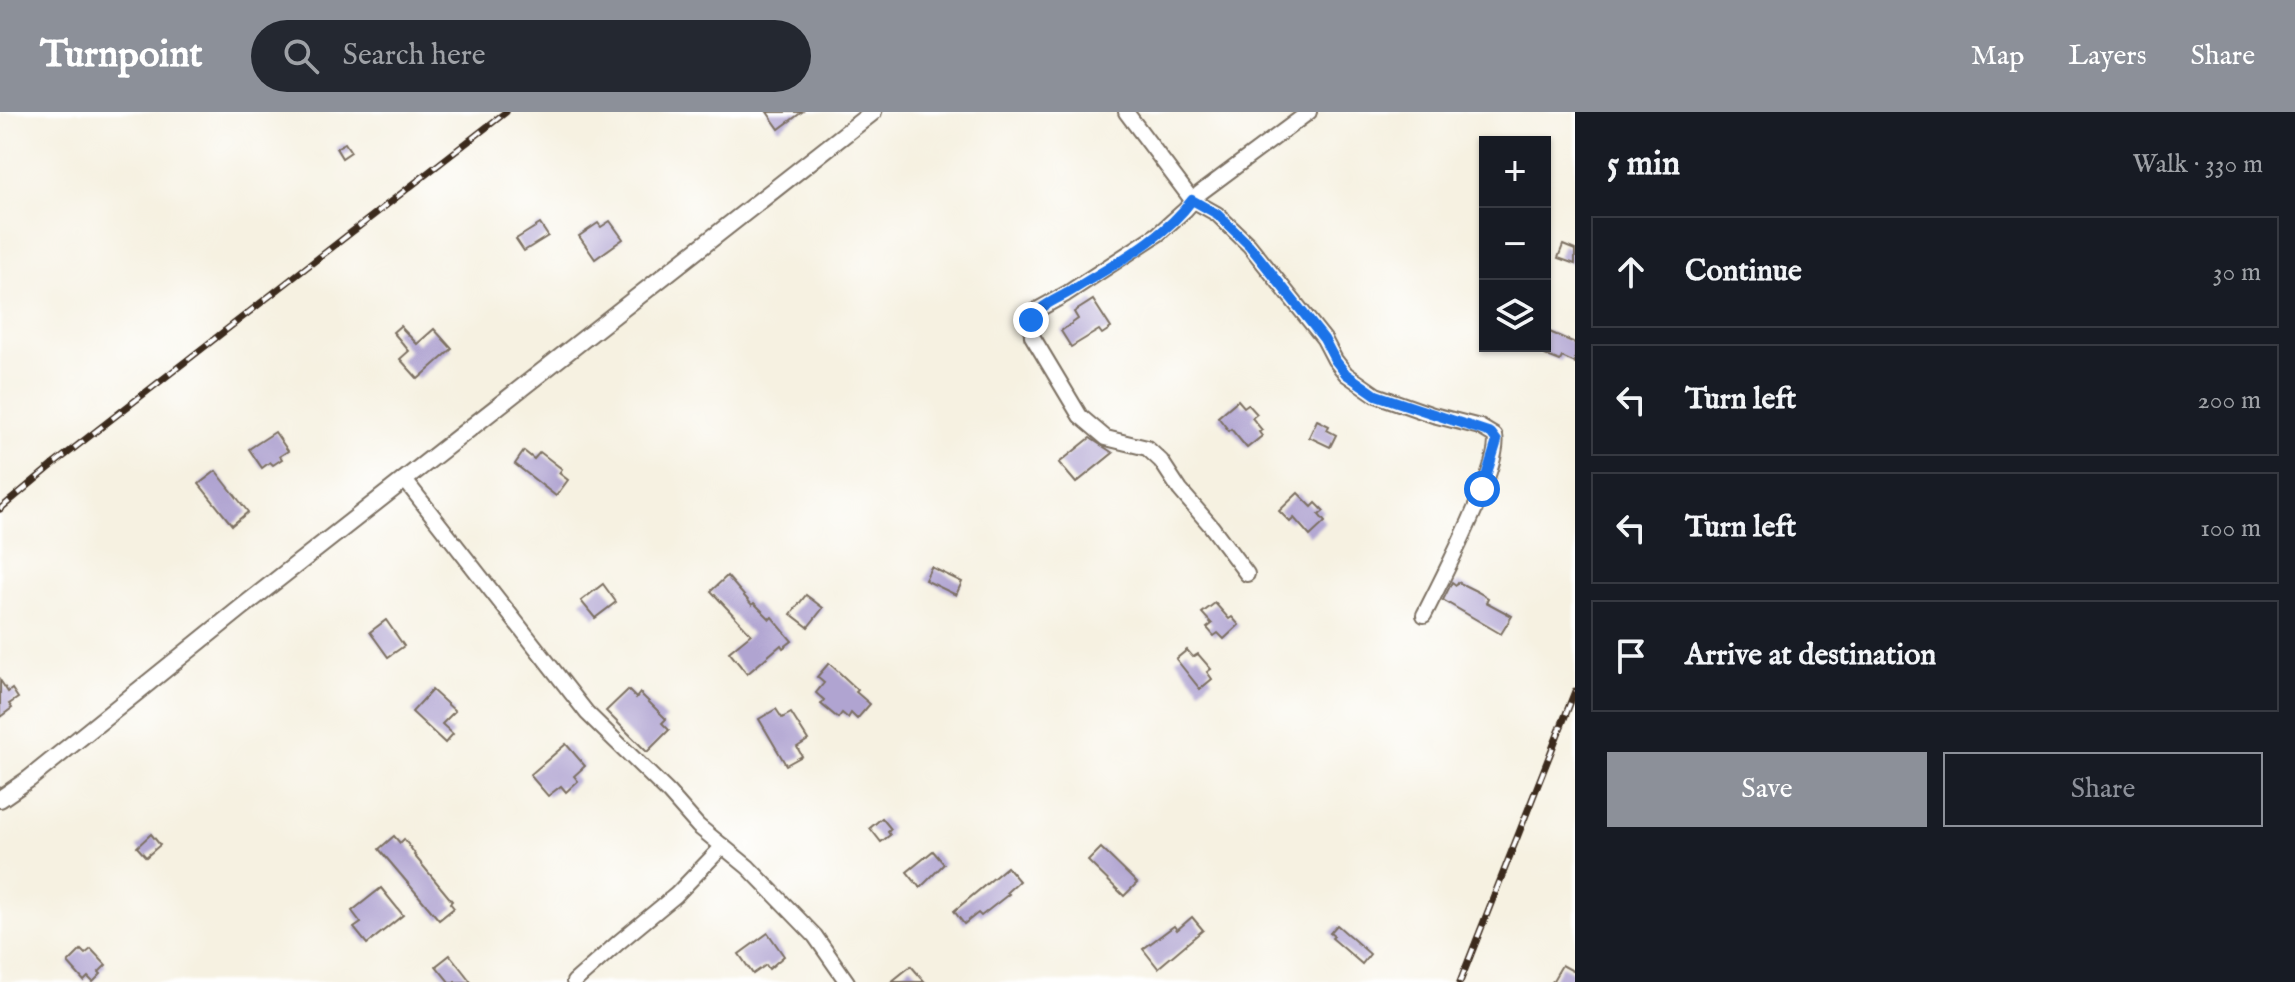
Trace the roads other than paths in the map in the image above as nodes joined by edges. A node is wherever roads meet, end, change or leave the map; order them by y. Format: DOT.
graph roads {
  1 [pos="873,112"];
  2 [pos="1126,112"];
  3 [pos="1309,112"];
  4 [pos="1192,200"];
  5 [pos="404,479"];
  6 [pos="1247,574"];
  7 [pos="1424,615"];
  8 [pos="0,799"];
  9 [pos="723,846"];
  10 [pos="574,982"];
  11 [pos="847,982"];
  1 -- 5 [label="street"];
  2 -- 4 [label="street"];
  3 -- 4 [label="street"];
  4 -- 6 [label="street"];
  4 -- 7 [label="street"];
  5 -- 8 [label="street"];
  5 -- 9 [label="street"];
  9 -- 10 [label="street"];
  9 -- 11 [label="street"];
}
